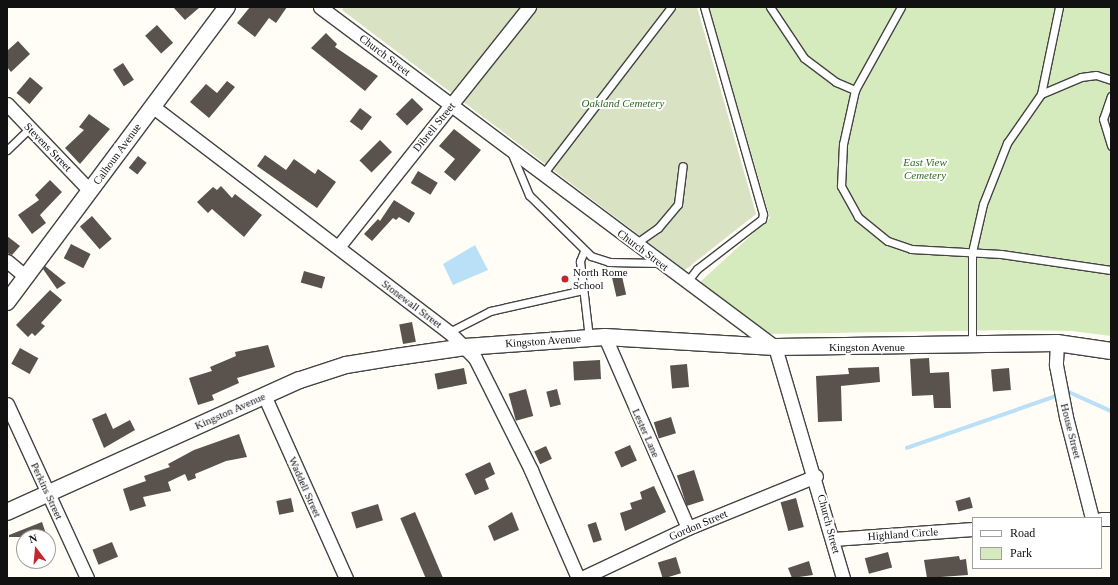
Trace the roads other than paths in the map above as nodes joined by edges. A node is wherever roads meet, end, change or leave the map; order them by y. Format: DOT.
graph roads {
  1 [pos="226,7"];
  2 [pos="320,7"];
  3 [pos="529,7"];
  4 [pos="671,7"];
  5 [pos="704,7"];
  6 [pos="770,7"];
  7 [pos="901,7"];
  8 [pos="1059,7"];
  9 [pos="1111,80"];
  10 [pos="855,90"];
  11 [pos="1041,94"];
  12 [pos="1111,96"];
  13 [pos="7,104"];
  14 [pos="451,105"];
  15 [pos="152,106"];
  16 [pos="30,128"];
  17 [pos="1111,146"];
  18 [pos="7,150"];
  19 [pos="510,150"];
  20 [pos="683,166"];
  21 [pos="543,174"];
  22 [pos="90,191"];
  23 [pos="635,244"];
  24 [pos="338,247"];
  25 [pos="584,251"];
  26 [pos="972,252"];
  27 [pos="7,261"];
  28 [pos="660,263"];
  29 [pos="1111,270"];
  30 [pos="26,277"];
  31 [pos="686,283"];
  32 [pos="583,290"];
  33 [pos="7,302"];
  34 [pos="450,332"];
  35 [pos="597,337"];
  36 [pos="1057,343"];
  37 [pos="972,345"];
  38 [pos="465,347"];
  39 [pos="775,347"];
  40 [pos="1111,351"];
  41 [pos="264,396"];
  42 [pos="7,404"];
  43 [pos="816,476"];
  44 [pos="48,494"];
  45 [pos="7,512"];
  46 [pos="1092,517"];
  47 [pos="688,528"];
  48 [pos="972,529"];
  49 [pos="833,539"];
  50 [pos="86,578"];
  51 [pos="346,578"];
  52 [pos="578,578"];
  53 [pos="582,578"];
  54 [pos="844,578"];
  1 -- 15 [label="street, Calhoun Avenue"];
  2 -- 14 [label="street, Church Street"];
  3 -- 14 [label="street, Dibrell Street"];
  4 -- 21 [label="lane"];
  5 -- 31 [label="lane"];
  6 -- 10 [label="lane"];
  7 -- 10 [label="lane"];
  8 -- 11 [label="lane"];
  9 -- 11 [label="lane"];
  10 -- 26 [label="lane"];
  11 -- 26 [label="lane"];
  12 -- 17 [label="lane"];
  13 -- 16 [label="street, Stevens Street"];
  14 -- 19 [label="street, Church Street"];
  14 -- 24 [label="street, Dibrell Street"];
  15 -- 22 [label="street, Calhoun Avenue"];
  15 -- 24 [label="street, Stonewall Street"];
  16 -- 18 [label="lane"];
  16 -- 22 [label="street, Stevens Street"];
  19 -- 21 [label="street, Church Street"];
  19 -- 25 [label="lane"];
  20 -- 23 [label="lane"];
  21 -- 23 [label="street, Church Street"];
  22 -- 30 [label="street, Calhoun Avenue"];
  23 -- 28 [label="street, Church Street"];
  24 -- 34 [label="street, Stonewall Street"];
  25 -- 28 [label="lane"];
  25 -- 32 [label="lane"];
  26 -- 29 [label="lane"];
  26 -- 37 [label="lane"];
  27 -- 30 [label="street"];
  28 -- 31 [label="street, Church Street"];
  30 -- 33 [label="street, Calhoun Avenue"];
  31 -- 39 [label="street, Church Street"];
  32 -- 34 [label="lane"];
  32 -- 35 [label="lane"];
  34 -- 38 [label="street, Stonewall Street"];
  35 -- 38 [label="street, Kingston Avenue"];
  35 -- 39 [label="street, Kingston Avenue"];
  35 -- 47 [label="street, Lester Lane"];
  36 -- 37 [label="street, Kingston Avenue"];
  36 -- 40 [label="street, Kingston Avenue"];
  36 -- 46 [label="street, House Street"];
  37 -- 39 [label="street, Kingston Avenue"];
  38 -- 41 [label="street, Kingston Avenue"];
  38 -- 52 [label="street, Stonewall Street"];
  39 -- 43 [label="street, Church Street"];
  41 -- 44 [label="street, Kingston Avenue"];
  41 -- 51 [label="street, Waddell Street"];
  42 -- 44 [label="street, Perkins Street"];
  43 -- 47 [label="street, Gordon Street"];
  43 -- 49 [label="street, Church Street"];
  44 -- 45 [label="street, Kingston Avenue"];
  44 -- 50 [label="street, Perkins Street"];
  47 -- 53 [label="street, Gordon Street"];
  48 -- 49 [label="street, Highland Circle"];
  49 -- 54 [label="street, Church Street"];
}
